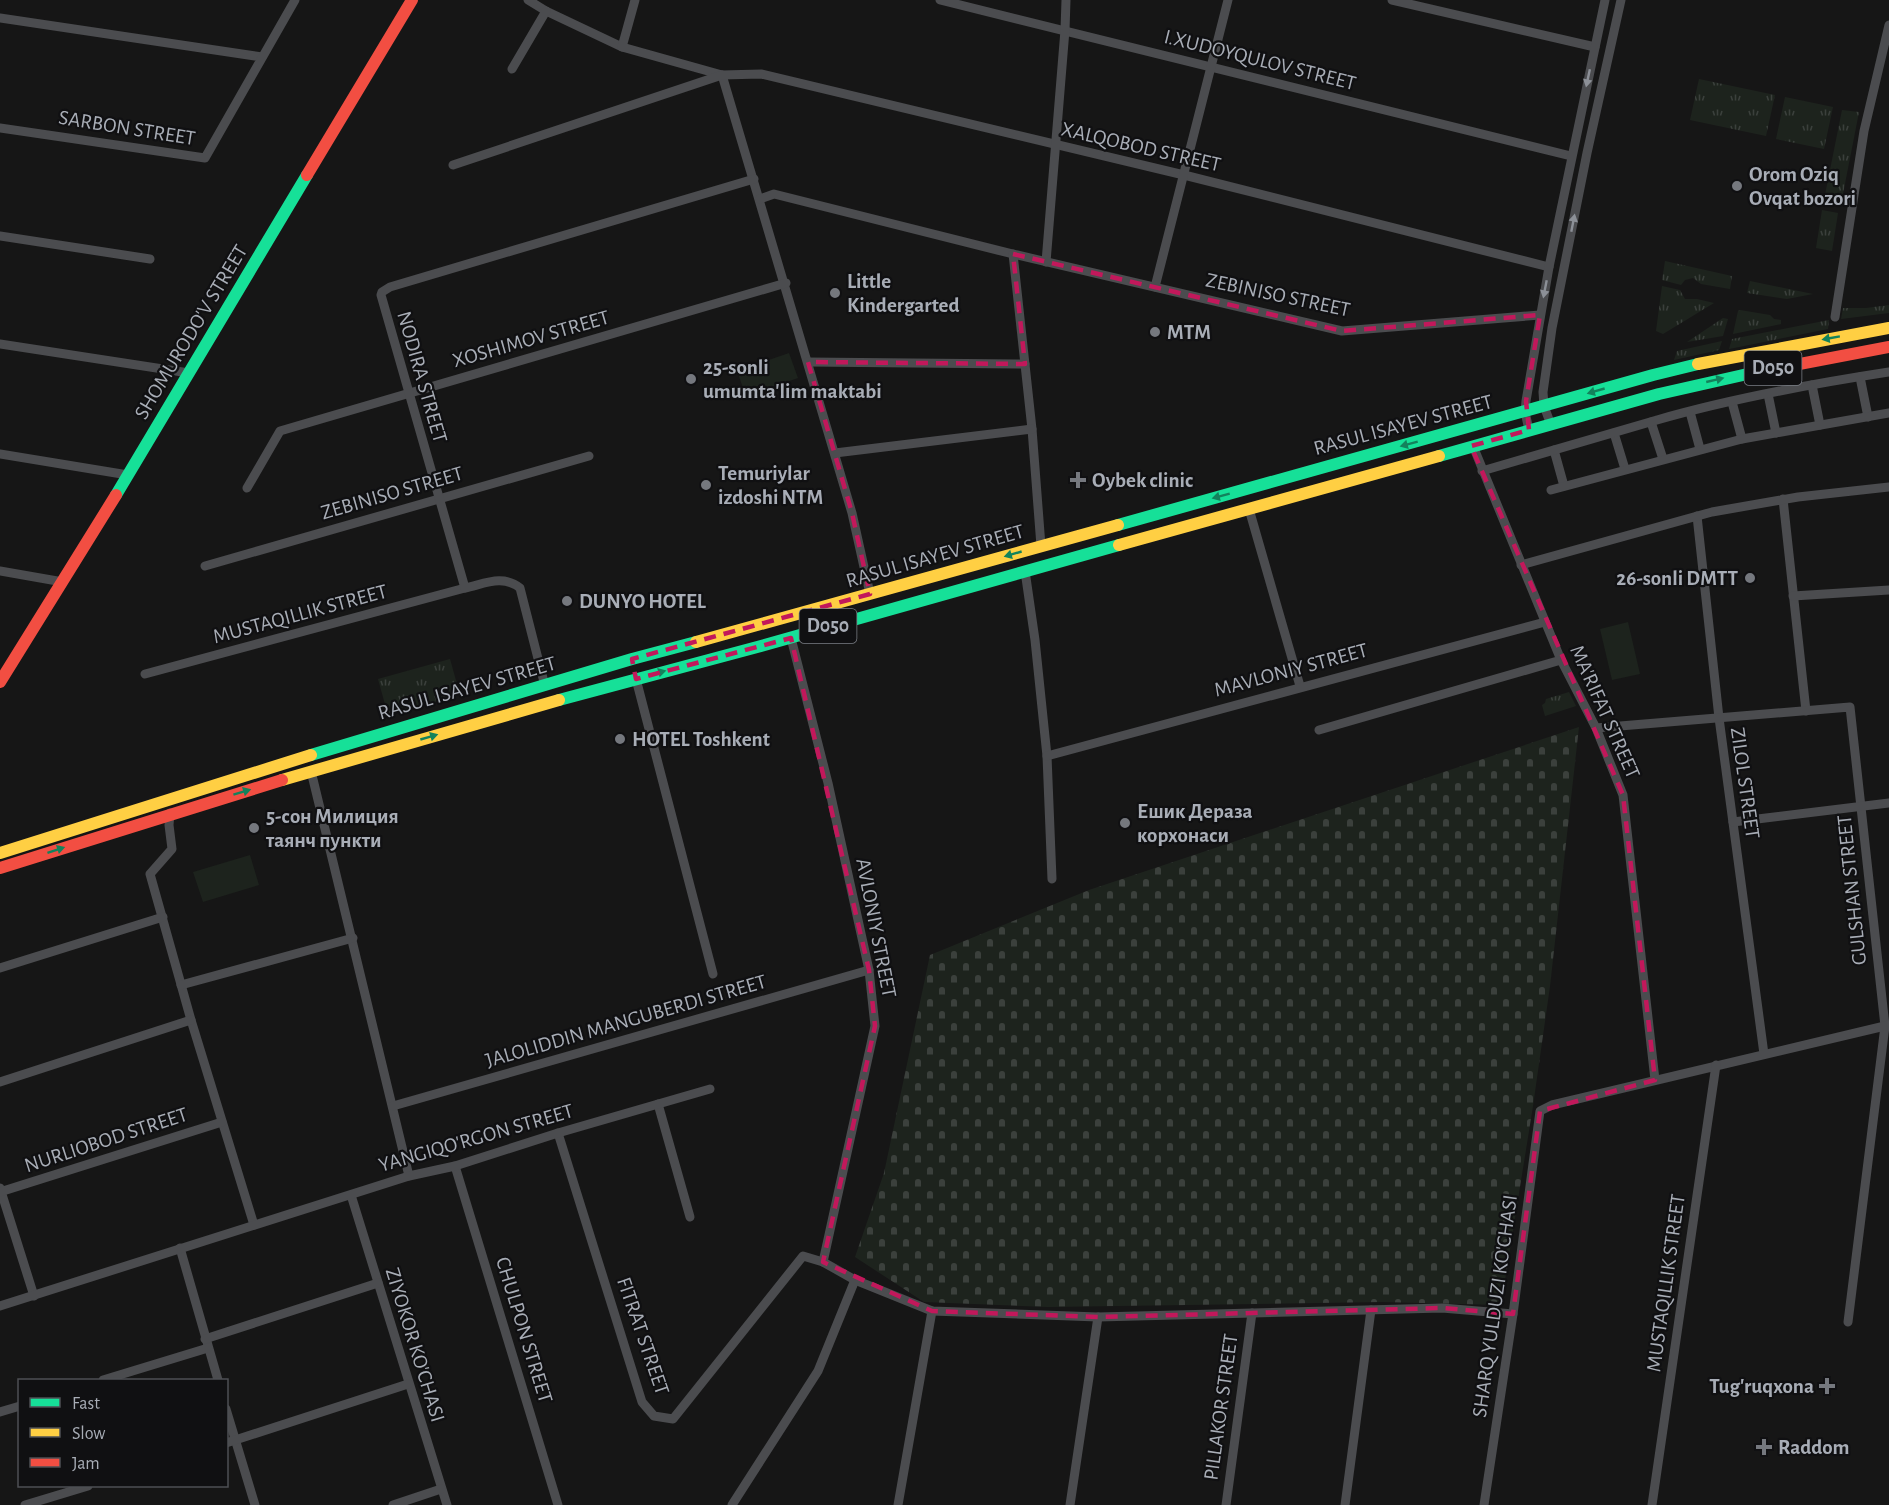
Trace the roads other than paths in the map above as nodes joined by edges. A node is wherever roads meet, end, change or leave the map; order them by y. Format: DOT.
graph roads {
  1 [pos="295,0"];
  2 [pos="412,0"];
  3 [pos="528,0"];
  4 [pos="634,0"];
  5 [pos="940,0"];
  6 [pos="1066,0"];
  7 [pos="1228,0"];
  8 [pos="1392,0"];
  9 [pos="1605,0"];
  10 [pos="1621,0"];
  11 [pos="546,11"];
  12 [pos="0,18"];
  13 [pos="1889,25"];
  14 [pos="1065,30"];
  15 [pos="622,47"];
  16 [pos="1595,47"];
  17 [pos="262,57"];
  18 [pos="1210,67"];
  19 [pos="512,69"];
  20 [pos="722,75"];
  21 [pos="0,128"];
  22 [pos="1056,145"];
  23 [pos="1571,156"];
  24 [pos="453,165"];
  25 [pos="1184,175"];
  26 [pos="754,179"];
  27 [pos="760,199"];
  28 [pos="0,236"];
  29 [pos="1013,254"];
  30 [pos="150,259"];
  31 [pos="1046,262"];
  32 [pos="1549,267"];
  33 [pos="786,283"];
  34 [pos="1155,288"];
  35 [pos="1540,314"];
  36 [pos="1554,315"];
  37 [pos="1835,317"];
  38 [pos="1889,328"];
  39 [pos="0,344"];
  40 [pos="1889,347"];
  41 [pos="808,362"];
  42 [pos="1025,364"];
  43 [pos="1889,372"];
  44 [pos="189,373"];
  45 [pos="1860,376"];
  46 [pos="1812,385"];
  47 [pos="408,393"];
  48 [pos="1768,394"];
  49 [pos="1732,402"];
  50 [pos="1544,406"];
  51 [pos="1525,412"];
  52 [pos="1690,412"];
  53 [pos="1889,413"];
  54 [pos="1868,417"];
  55 [pos="1651,422"];
  56 [pos="1551,425"];
  57 [pos="1820,425"];
  58 [pos="1032,429"];
  59 [pos="1529,430"];
  60 [pos="1614,433"];
  61 [pos="1776,433"];
  62 [pos="1742,439"];
  63 [pos="1473,446"];
  64 [pos="1700,449"];
  65 [pos="1554,450"];
  66 [pos="835,453"];
  67 [pos="0,454"];
  68 [pos="589,456"];
  69 [pos="1663,459"];
  70 [pos="1625,469"];
  71 [pos="1482,471"];
  72 [pos="129,475"];
  73 [pos="1564,486"];
  74 [pos="247,488"];
  75 [pos="1889,488"];
  76 [pos="1551,490"];
  77 [pos="438,499"];
  78 [pos="1783,500"];
  79 [pos="1249,509"];
  80 [pos="1696,516"];
  81 [pos="1041,546"];
  82 [pos="1521,565"];
  83 [pos="205,566"];
  84 [pos="0,571"];
  85 [pos="1025,571"];
  86 [pos="63,582"];
  87 [pos="465,588"];
  88 [pos="1889,590"];
  89 [pos="870,594"];
  90 [pos="1793,596"];
  91 [pos="1545,622"];
  92 [pos="791,638"];
  93 [pos="632,659"];
  94 [pos="1561,660"];
  95 [pos="145,674"];
  96 [pos="1,679"];
  97 [pos="636,679"];
  98 [pos="545,686"];
  99 [pos="1300,686"];
  100 [pos="1806,711"];
  101 [pos="1719,718"];
  102 [pos="1596,728"];
  103 [pos="1319,730"];
  104 [pos="1047,756"];
  105 [pos="311,771"];
  106 [pos="1889,803"];
  107 [pos="1861,806"];
  108 [pos="171,813"];
  109 [pos="1732,822"];
  110 [pos="0,853"];
  111 [pos="0,868"];
  112 [pos="1052,879"];
  113 [pos="163,917"];
  114 [pos="353,938"];
  115 [pos="0,968"];
  116 [pos="869,970"];
  117 [pos="712,974"];
  118 [pos="182,985"];
  119 [pos="191,1020"];
  120 [pos="1887,1025"];
  121 [pos="1764,1054"];
  122 [pos="1716,1065"];
  123 [pos="1655,1080"];
  124 [pos="0,1082"];
  125 [pos="710,1089"];
  126 [pos="658,1104"];
  127 [pos="393,1106"];
  128 [pos="222,1122"];
  129 [pos="558,1133"];
  130 [pos="455,1166"];
  131 [pos="409,1176"];
  132 [pos="0,1191"];
  133 [pos="351,1195"];
  134 [pos="690,1217"];
  135 [pos="254,1225"];
  136 [pos="180,1248"];
  137 [pos="824,1262"];
  138 [pos="855,1280"];
  139 [pos="378,1283"];
  140 [pos="34,1296"];
  141 [pos="0,1306"];
  142 [pos="1371,1310"];
  143 [pos="932,1311"];
  144 [pos="1252,1313"];
  145 [pos="1513,1314"];
  146 [pos="1098,1317"];
  147 [pos="1848,1322"];
  148 [pos="206,1343"];
  149 [pos="106,1379"];
  150 [pos="218,1379"];
  151 [pos="408,1384"];
  152 [pos="18,1407"];
  153 [pos="0,1413"];
  154 [pos="228,1422"];
  155 [pos="231,1441"];
  156 [pos="82,1487"];
  157 [pos="441,1489"];
  158 [pos="25,1505"];
  159 [pos="255,1505"];
  160 [pos="393,1505"];
  161 [pos="447,1505"];
  162 [pos="558,1505"];
  163 [pos="732,1505"];
  164 [pos="898,1505"];
  165 [pos="1070,1505"];
  166 [pos="1226,1505"];
  167 [pos="1346,1505"];
  168 [pos="1484,1505"];
  169 [pos="1652,1505"];
  1 -- 17 [label="street, SARBON STREET"];
  2 -- 44 [label="main road, SHOMURODO'V STREET"];
  3 -- 11 [label="street"];
  4 -- 15 [label="street"];
  5 -- 14 [label="street, I.ХUDOYQULOV STREET"];
  6 -- 14 [label="street"];
  7 -- 18 [label="street"];
  8 -- 16 [label="street"];
  9 -- 16 [label="street"];
  36 -- 10 [label="street, one-way"];
  11 -- 15 [label="street"];
  11 -- 19 [label="street"];
  12 -- 17 [label="street"];
  13 -- 37 [label="street"];
  14 -- 18 [label="street, I.ХUDOYQULOV STREET"];
  14 -- 22 [label="street"];
  15 -- 20 [label="street"];
  16 -- 23 [label="street, one-way"];
  17 -- 21 [label="street, SARBON STREET"];
  18 -- 23 [label="street, I.ХUDOYQULOV STREET"];
  18 -- 25 [label="street"];
  20 -- 22 [label="street, ХALQOBOD STREET"];
  20 -- 24 [label="street"];
  20 -- 26 [label="street"];
  22 -- 25 [label="street, ХALQOBOD STREET"];
  22 -- 31 [label="street"];
  23 -- 32 [label="street"];
  25 -- 32 [label="street, ХALQOBOD STREET"];
  25 -- 34 [label="street"];
  26 -- 27 [label="street"];
  26 -- 47 [label="street, NODIRA STREET"];
  27 -- 29 [label="street, ZEBINISO STREET"];
  27 -- 33 [label="street"];
  28 -- 30 [label="street"];
  29 -- 31 [label="street, ZEBINISO STREET"];
  29 -- 42 [label="street"];
  31 -- 34 [label="street, ZEBINISO STREET"];
  32 -- 35 [label="street, one-way"];
  33 -- 41 [label="street"];
  33 -- 47 [label="street, XOSHIMOV STREET"];
  34 -- 35 [label="street, ZEBINISO STREET"];
  35 -- 36 [label="street, ZEBINISO STREET"];
  35 -- 51 [label="street"];
  36 -- 50 [label="street"];
  38 -- 50 [label="main road, RASUL ISAYEV STREET / D050, one-way"];
  39 -- 44 [label="street"];
  56 -- 40 [label="main road, RASUL ISAYEV STREET / D050, one-way"];
  41 -- 42 [label="street"];
  41 -- 66 [label="street"];
  42 -- 58 [label="street"];
  43 -- 45 [label="street"];
  44 -- 72 [label="main road, SHOMURODO'V STREET"];
  45 -- 46 [label="street"];
  45 -- 54 [label="street"];
  46 -- 48 [label="street"];
  46 -- 57 [label="street"];
  47 -- 74 [label="street, XOSHIMOV STREET"];
  47 -- 77 [label="street, NODIRA STREET"];
  48 -- 49 [label="street"];
  48 -- 61 [label="street"];
  49 -- 52 [label="street"];
  49 -- 62 [label="street"];
  50 -- 51 [label="main road, RASUL ISAYEV STREET / D050"];
  50 -- 56 [label="street"];
  51 -- 59 [label="street"];
  51 -- 81 [label="main road, RASUL ISAYEV STREET / D050, one-way"];
  52 -- 55 [label="street"];
  52 -- 64 [label="street"];
  53 -- 54 [label="street"];
  54 -- 57 [label="street"];
  55 -- 60 [label="street"];
  55 -- 69 [label="street"];
  56 -- 59 [label="main road, RASUL ISAYEV STREET / D050"];
  57 -- 61 [label="street"];
  58 -- 66 [label="street"];
  58 -- 81 [label="street"];
  59 -- 63 [label="main road, RASUL ISAYEV STREET / D050"];
  60 -- 65 [label="street"];
  60 -- 70 [label="street"];
  61 -- 62 [label="street"];
  62 -- 64 [label="street"];
  63 -- 71 [label="street, MA'RIFAT STREET"];
  63 -- 79 [label="main road, RASUL ISAYEV STREET / D050"];
  64 -- 69 [label="street"];
  65 -- 71 [label="street"];
  65 -- 73 [label="street"];
  66 -- 89 [label="street"];
  67 -- 72 [label="street"];
  68 -- 77 [label="street, ZEBINISO STREET"];
  69 -- 70 [label="street"];
  70 -- 73 [label="street"];
  71 -- 82 [label="street, MA'RIFAT STREET"];
  72 -- 86 [label="main road, SHOMURODO'V STREET"];
  73 -- 76 [label="street"];
  75 -- 78 [label="street"];
  77 -- 83 [label="street, ZEBINISO STREET"];
  77 -- 87 [label="street, NODIRA STREET"];
  78 -- 80 [label="street"];
  78 -- 90 [label="street"];
  79 -- 85 [label="main road, RASUL ISAYEV STREET / D050"];
  79 -- 99 [label="street"];
  80 -- 82 [label="street"];
  80 -- 101 [label="street, ZILOL STREET"];
  81 -- 89 [label="main road, RASUL ISAYEV STREET / D050, one-way"];
  82 -- 91 [label="street, MA'RIFAT STREET"];
  84 -- 86 [label="street"];
  85 -- 92 [label="main road, RASUL ISAYEV STREET / D050"];
  85 -- 104 [label="street"];
  86 -- 96 [label="main road, SHOMURODO'V STREET"];
  87 -- 95 [label="street, MUSTAQILLIK STREET"];
  87 -- 98 [label="street"];
  88 -- 90 [label="street"];
  89 -- 93 [label="main road, RASUL ISAYEV STREET / D050"];
  90 -- 100 [label="street"];
  91 -- 94 [label="street, MA'RIFAT STREET"];
  91 -- 99 [label="street, MAVLONIY STREET"];
  97 -- 92 [label="main road, RASUL ISAYEV STREET / D050, one-way"];
  92 -- 116 [label="street, AVLONIY STREET"];
  93 -- 97 [label="main road"];
  93 -- 98 [label="main road, RASUL ISAYEV STREET / D050"];
  94 -- 102 [label="street, MA'RIFAT STREET"];
  94 -- 103 [label="street"];
  105 -- 97 [label="main road, RASUL ISAYEV STREET / D050, one-way"];
  97 -- 117 [label="street"];
  98 -- 110 [label="main road, RASUL ISAYEV STREET / D050"];
  99 -- 104 [label="street, MAVLONIY STREET"];
  100 -- 101 [label="street, GULSHAN STREET"];
  100 -- 107 [label="street, GULSHAN STREET"];
  101 -- 102 [label="street, GULSHAN STREET"];
  101 -- 109 [label="street, ZILOL STREET"];
  102 -- 123 [label="street, MA'RIFAT STREET"];
  104 -- 112 [label="street"];
  108 -- 105 [label="main road, RASUL ISAYEV STREET / D050, one-way"];
  105 -- 114 [label="street"];
  106 -- 107 [label="street"];
  107 -- 109 [label="street"];
  107 -- 120 [label="street, GULSHAN STREET"];
  111 -- 108 [label="main road, RASUL ISAYEV STREET / D050, one-way"];
  108 -- 113 [label="street"];
  109 -- 121 [label="street, ZILOL STREET"];
  113 -- 115 [label="street"];
  113 -- 118 [label="street"];
  114 -- 118 [label="street"];
  114 -- 127 [label="street"];
  116 -- 127 [label="street, JALOLIDDIN MANGUBERDI STREET"];
  116 -- 137 [label="street, AVLONIY STREET"];
  118 -- 119 [label="street"];
  119 -- 124 [label="street"];
  119 -- 128 [label="street"];
  120 -- 121 [label="street"];
  120 -- 147 [label="street, GULSHAN STREET"];
  121 -- 122 [label="street"];
  122 -- 123 [label="street"];
  122 -- 169 [label="street, MUSTAQILLIK STREET"];
  123 -- 145 [label="street, SHARQ YULDUZI KO'CHASI"];
  125 -- 126 [label="street, YANGIQO'RGON STREET"];
  126 -- 129 [label="street, YANGIQO'RGON STREET"];
  126 -- 134 [label="street"];
  127 -- 131 [label="street"];
  128 -- 132 [label="street, NURLIOBOD STREET"];
  128 -- 135 [label="street"];
  129 -- 130 [label="street, YANGIQO'RGON STREET"];
  129 -- 137 [label="street, FITRAT STREET"];
  130 -- 131 [label="street, YANGIQO'RGON STREET"];
  130 -- 162 [label="street, CHULPON STREET"];
  131 -- 133 [label="street, YANGIQO'RGON STREET"];
  132 -- 140 [label="street"];
  133 -- 135 [label="street, YANGIQO'RGON STREET"];
  133 -- 139 [label="street, ZIYOKOR KO'CHASI"];
  135 -- 136 [label="street, YANGIQO'RGON STREET"];
  136 -- 140 [label="street, YANGIQO'RGON STREET"];
  136 -- 148 [label="street"];
  137 -- 138 [label="street"];
  138 -- 143 [label="street"];
  138 -- 163 [label="street"];
  139 -- 148 [label="street"];
  139 -- 151 [label="street, ZIYOKOR KO'CHASI"];
  140 -- 141 [label="street, YANGIQO'RGON STREET"];
  142 -- 144 [label="street"];
  142 -- 145 [label="street"];
  142 -- 167 [label="street"];
  143 -- 146 [label="street"];
  143 -- 164 [label="street"];
  144 -- 146 [label="street"];
  144 -- 166 [label="street, PILLAKOR STREET"];
  145 -- 168 [label="street, SHARQ YULDUZI KO'CHASI"];
  146 -- 165 [label="street"];
  148 -- 149 [label="street"];
  148 -- 150 [label="street"];
  151 -- 155 [label="street"];
  151 -- 157 [label="street, ZIYOKOR KO'CHASI"];
  152 -- 153 [label="street"];
  154 -- 155 [label="street"];
  155 -- 159 [label="street"];
  156 -- 158 [label="street"];
  157 -- 160 [label="street"];
  157 -- 161 [label="street, ZIYOKOR KO'CHASI"];
}
